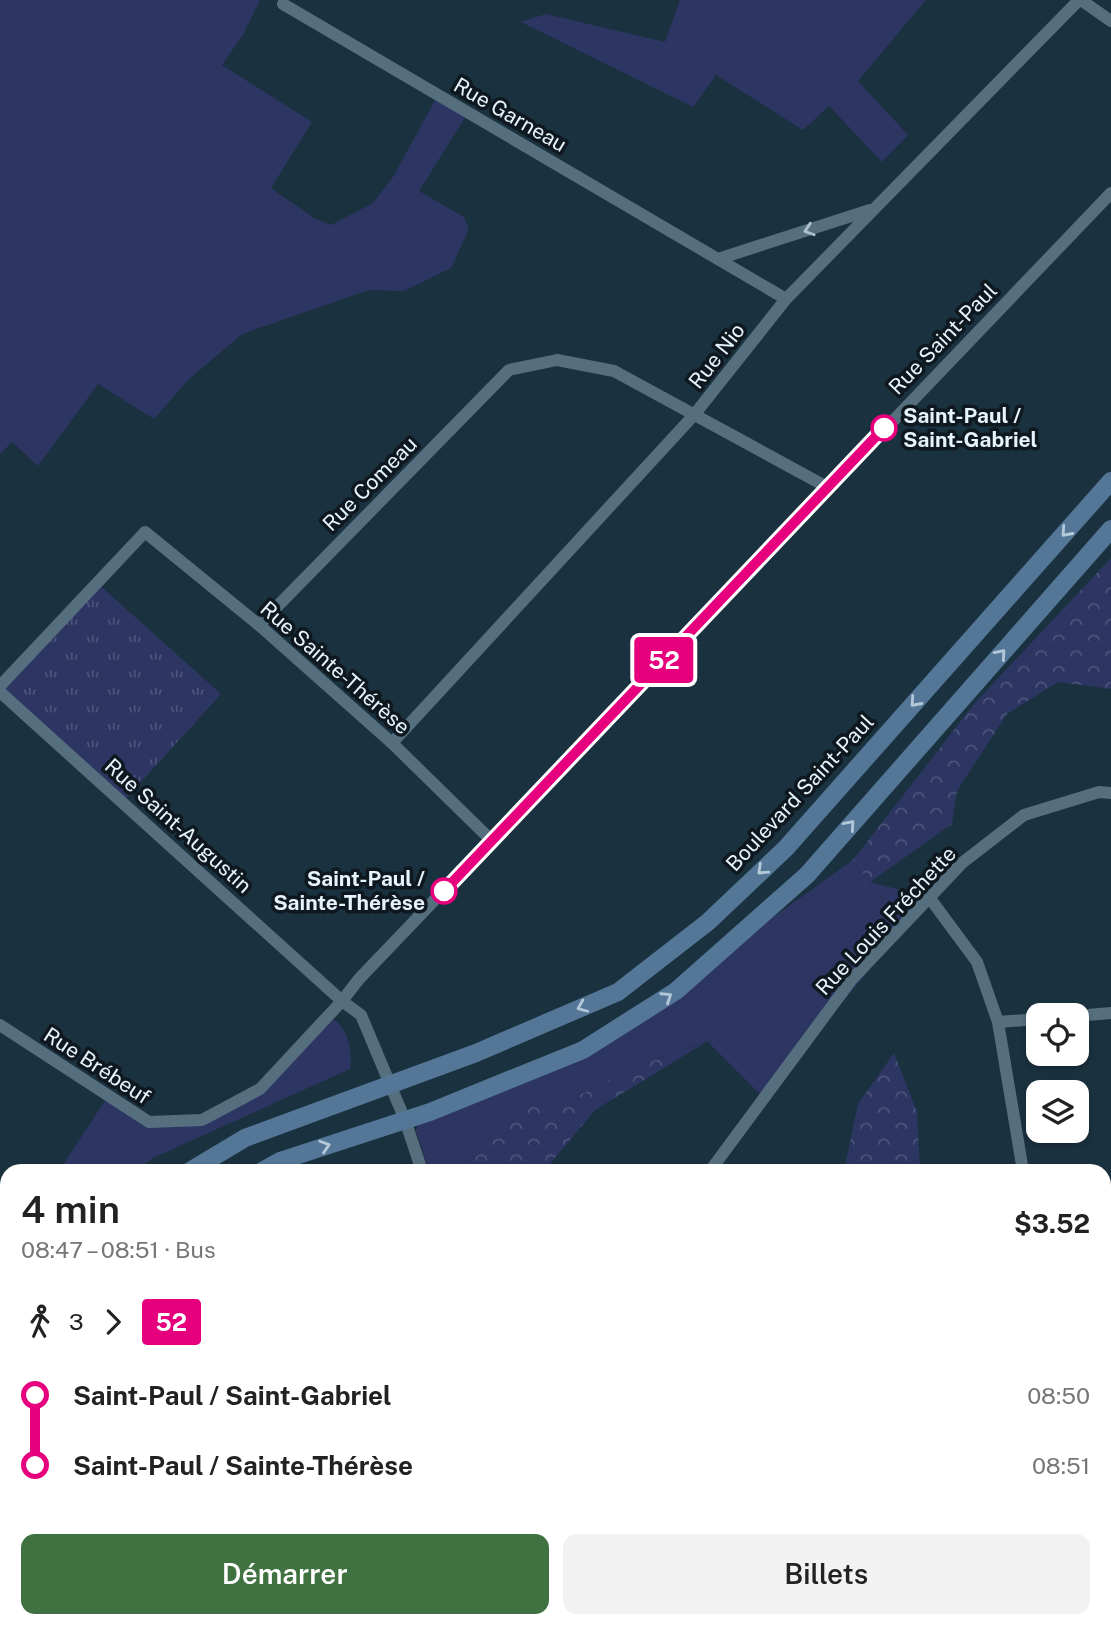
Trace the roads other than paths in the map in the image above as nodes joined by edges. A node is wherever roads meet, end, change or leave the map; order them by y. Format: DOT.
graph roads {
  1 [pos="1080,0"];
  2 [pos="283,4"];
  3 [pos="1111,21"];
  4 [pos="1111,193"];
  5 [pos="874,209"];
  6 [pos="718,259"];
  7 [pos="786,299"];
  8 [pos="694,415"];
  9 [pos="1111,481"];
  10 [pos="827,487"];
  11 [pos="1111,529"];
  12 [pos="259,625"];
  13 [pos="0,686"];
  14 [pos="0,692"];
  15 [pos="392,743"];
  16 [pos="1111,793"];
  17 [pos="492,841"];
  18 [pos="929,897"];
  19 [pos="342,1001"];
  20 [pos="1111,1013"];
  21 [pos="1089,1015"];
  22 [pos="1026,1020"];
  23 [pos="998,1022"];
  24 [pos="0,1025"];
  25 [pos="391,1085"];
  26 [pos="407,1126"];
  27 [pos="202,1164"];
  28 [pos="275,1164"];
  29 [pos="420,1164"];
  30 [pos="714,1164"];
  31 [pos="1022,1164"];
  1 -- 3 [label="street"];
  1 -- 5 [label="street, Rue Nio"];
  2 -- 6 [label="street, Rue Garneau"];
  4 -- 10 [label="street, Rue Saint-Paul"];
  5 -- 6 [label="street, one-way"];
  5 -- 7 [label="street, Rue Nio"];
  6 -- 7 [label="street, Rue Garneau"];
  7 -- 8 [label="street, Rue Nio"];
  8 -- 10 [label="street"];
  8 -- 12 [label="street, Rue Comeau"];
  8 -- 15 [label="street, Rue Nio"];
  9 -- 25 [label="main road, Boulevard Saint-Paul, one-way"];
  10 -- 17 [label="street, Rue Saint-Paul"];
  26 -- 11 [label="main road, one-way"];
  12 -- 13 [label="street, Rue Sainte-Thérèse"];
  12 -- 15 [label="street, Rue Sainte-Thérèse"];
  14 -- 19 [label="street, Rue Saint-Augustin"];
  15 -- 17 [label="street, Rue Sainte-Thérèse"];
  16 -- 18 [label="street, Rue Louis Fréchette"];
  17 -- 19 [label="street, Rue Saint-Paul"];
  18 -- 23 [label="street"];
  18 -- 30 [label="street, Rue Louis Fréchette"];
  19 -- 24 [label="street, Rue Brébeuf"];
  19 -- 25 [label="street, Rue Saint-Augustin"];
  20 -- 21 [label="street"];
  22 -- 23 [label="street"];
  23 -- 31 [label="street"];
  25 -- 26 [label="street, Rue Saint-Augustin"];
  25 -- 27 [label="main road, Boulevard Saint-Paul"];
  28 -- 26 [label="main road, one-way"];
  26 -- 29 [label="street, Rue Saint-Augustin"];
}
